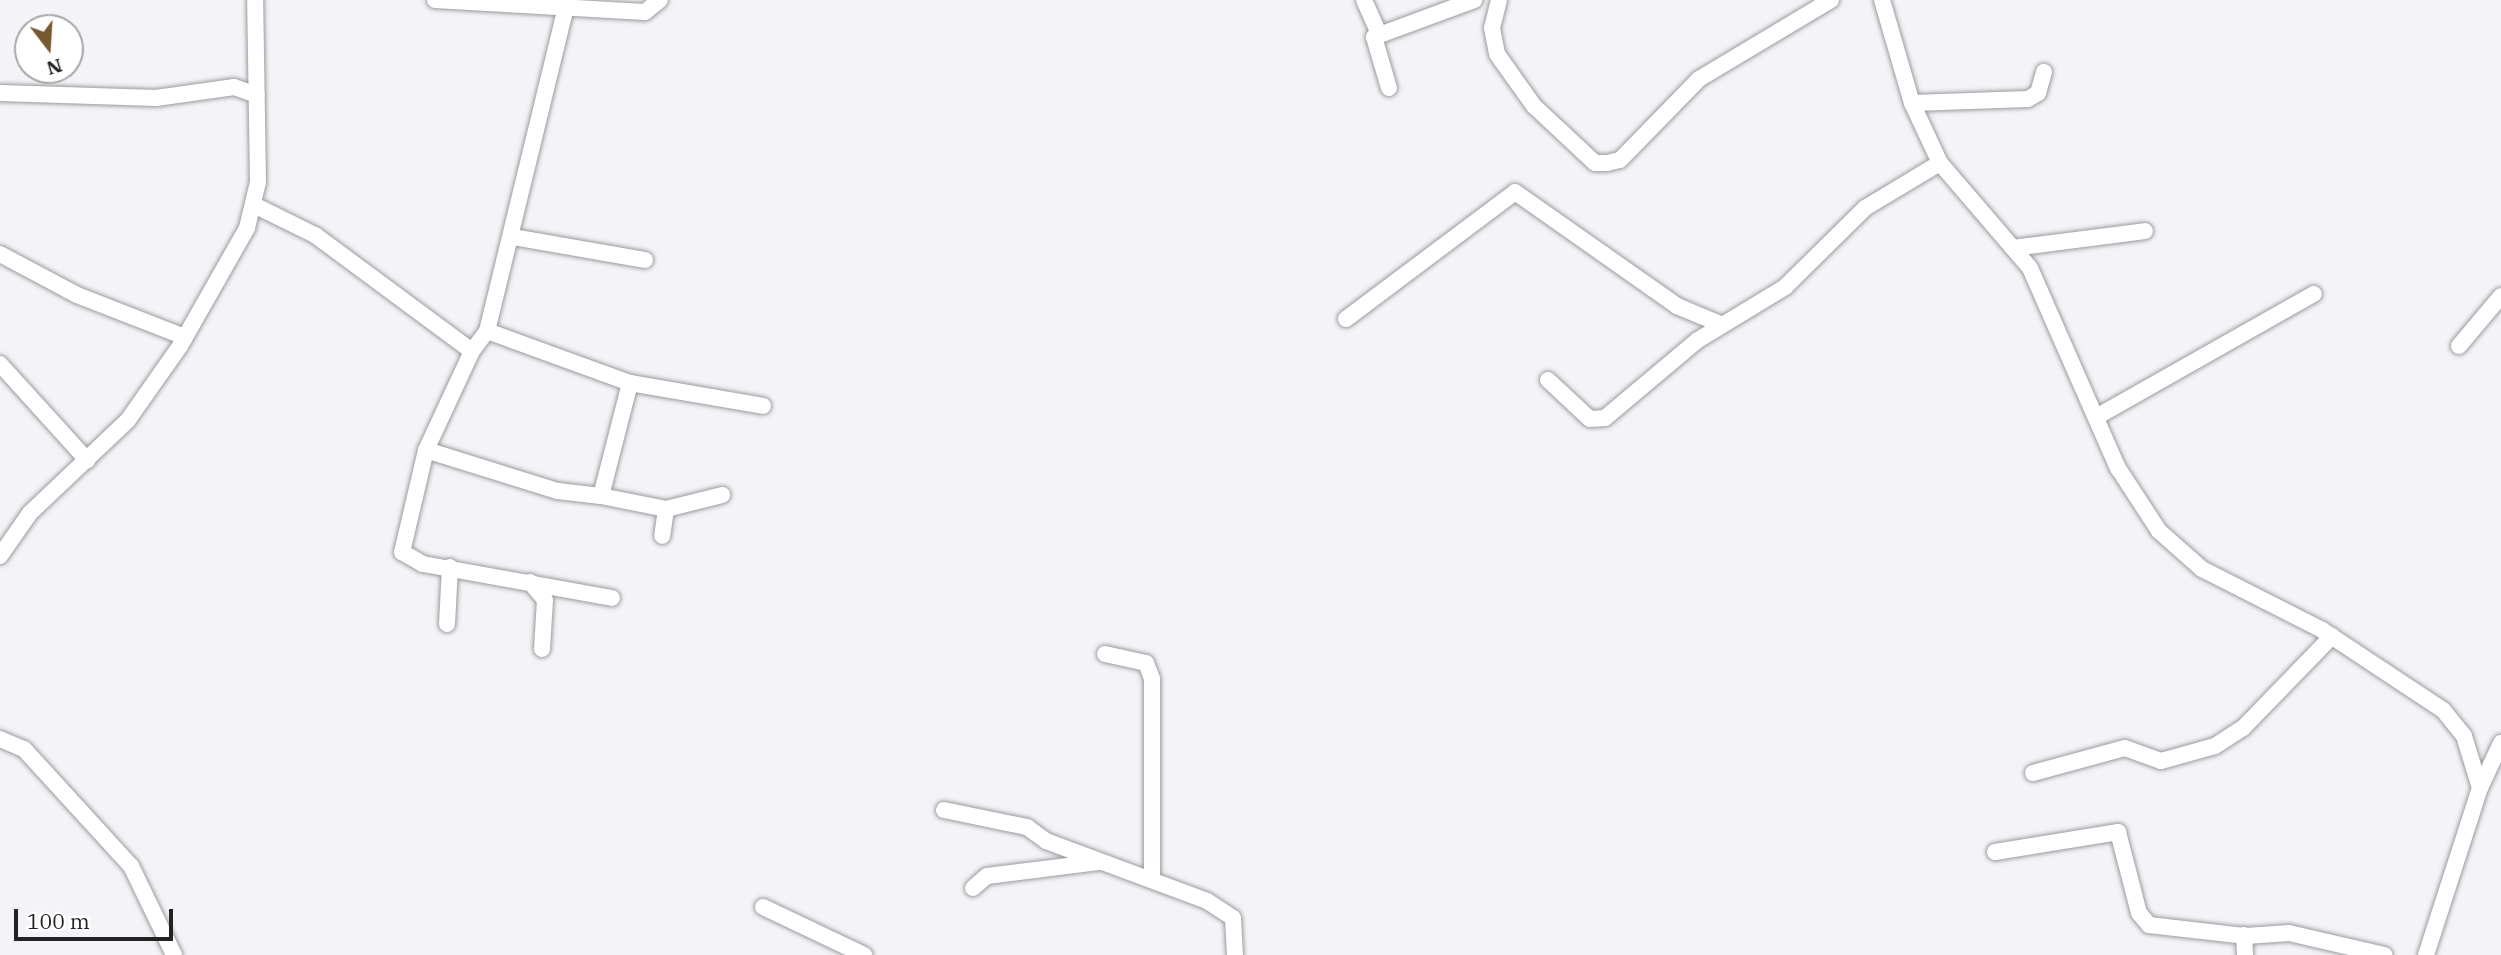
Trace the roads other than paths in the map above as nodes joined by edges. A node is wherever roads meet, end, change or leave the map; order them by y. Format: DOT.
graph roads {
  1 [pos="255,0"];
  2 [pos="435,0"];
  3 [pos="660,0"];
  4 [pos="1364,0"];
  5 [pos="1474,0"];
  6 [pos="1499,0"];
  7 [pos="1831,0"];
  8 [pos="1882,0"];
  9 [pos="566,8"];
  10 [pos="1379,33"];
  11 [pos="2044,72"];
  12 [pos="1388,88"];
  13 [pos="0,93"];
  14 [pos="257,95"];
  15 [pos="1912,103"];
  16 [pos="1940,163"];
  17 [pos="254,205"];
  18 [pos="2145,231"];
  19 [pos="513,237"];
  20 [pos="2012,248"];
  21 [pos="0,254"];
  22 [pos="645,260"];
  23 [pos="2314,294"];
  24 [pos="2501,296"];
  25 [pos="1346,319"];
  26 [pos="1720,324"];
  27 [pos="487,331"];
  28 [pos="185,337"];
  29 [pos="2459,345"];
  30 [pos="472,351"];
  31 [pos="0,364"];
  32 [pos="1548,380"];
  33 [pos="631,383"];
  34 [pos="763,406"];
  35 [pos="2098,416"];
  36 [pos="426,450"];
  37 [pos="87,460"];
  38 [pos="722,495"];
  39 [pos="601,496"];
  40 [pos="666,509"];
  41 [pos="662,536"];
  42 [pos="0,555"];
  43 [pos="450,567"];
  44 [pos="530,582"];
  45 [pos="612,598"];
  46 [pos="447,624"];
  47 [pos="2332,636"];
  48 [pos="542,649"];
  49 [pos="1105,654"];
  50 [pos="0,739"];
  51 [pos="2501,743"];
  52 [pos="2034,773"];
  53 [pos="2480,788"];
  54 [pos="944,810"];
  55 [pos="1995,852"];
  56 [pos="1106,861"];
  57 [pos="1152,879"];
  58 [pos="972,888"];
  59 [pos="763,907"];
  60 [pos="2244,935"];
  61 [pos="174,955"];
  62 [pos="864,955"];
  63 [pos="1235,955"];
  64 [pos="2245,955"];
  65 [pos="2384,955"];
  66 [pos="2426,955"];
  1 -- 14 [label="street"];
  2 -- 9 [label="street"];
  3 -- 9 [label="street"];
  4 -- 10 [label="street"];
  5 -- 10 [label="street"];
  6 -- 7 [label="street"];
  8 -- 15 [label="street"];
  9 -- 19 [label="street"];
  10 -- 12 [label="street"];
  11 -- 15 [label="street"];
  13 -- 14 [label="street"];
  14 -- 17 [label="street"];
  15 -- 16 [label="street"];
  16 -- 20 [label="street"];
  16 -- 26 [label="street"];
  17 -- 28 [label="street"];
  17 -- 30 [label="street"];
  18 -- 20 [label="street"];
  19 -- 22 [label="street"];
  19 -- 27 [label="street"];
  20 -- 35 [label="street"];
  21 -- 28 [label="street"];
  23 -- 35 [label="street"];
  24 -- 29 [label="street"];
  25 -- 26 [label="street"];
  26 -- 32 [label="street"];
  27 -- 30 [label="street"];
  27 -- 33 [label="street"];
  28 -- 37 [label="street"];
  30 -- 36 [label="street"];
  31 -- 37 [label="street"];
  33 -- 34 [label="street"];
  33 -- 39 [label="street"];
  35 -- 47 [label="street"];
  36 -- 39 [label="street"];
  36 -- 43 [label="street"];
  37 -- 42 [label="street"];
  38 -- 40 [label="street"];
  39 -- 40 [label="street"];
  40 -- 41 [label="street"];
  43 -- 44 [label="street"];
  43 -- 46 [label="street"];
  44 -- 45 [label="street"];
  44 -- 48 [label="street"];
  47 -- 52 [label="street"];
  47 -- 53 [label="street"];
  49 -- 57 [label="street"];
  50 -- 61 [label="street"];
  51 -- 53 [label="street"];
  53 -- 66 [label="street"];
  54 -- 56 [label="street"];
  55 -- 60 [label="street"];
  56 -- 57 [label="street"];
  56 -- 58 [label="street"];
  57 -- 63 [label="street"];
  59 -- 62 [label="street"];
  60 -- 64 [label="street"];
  60 -- 65 [label="street"];
}
